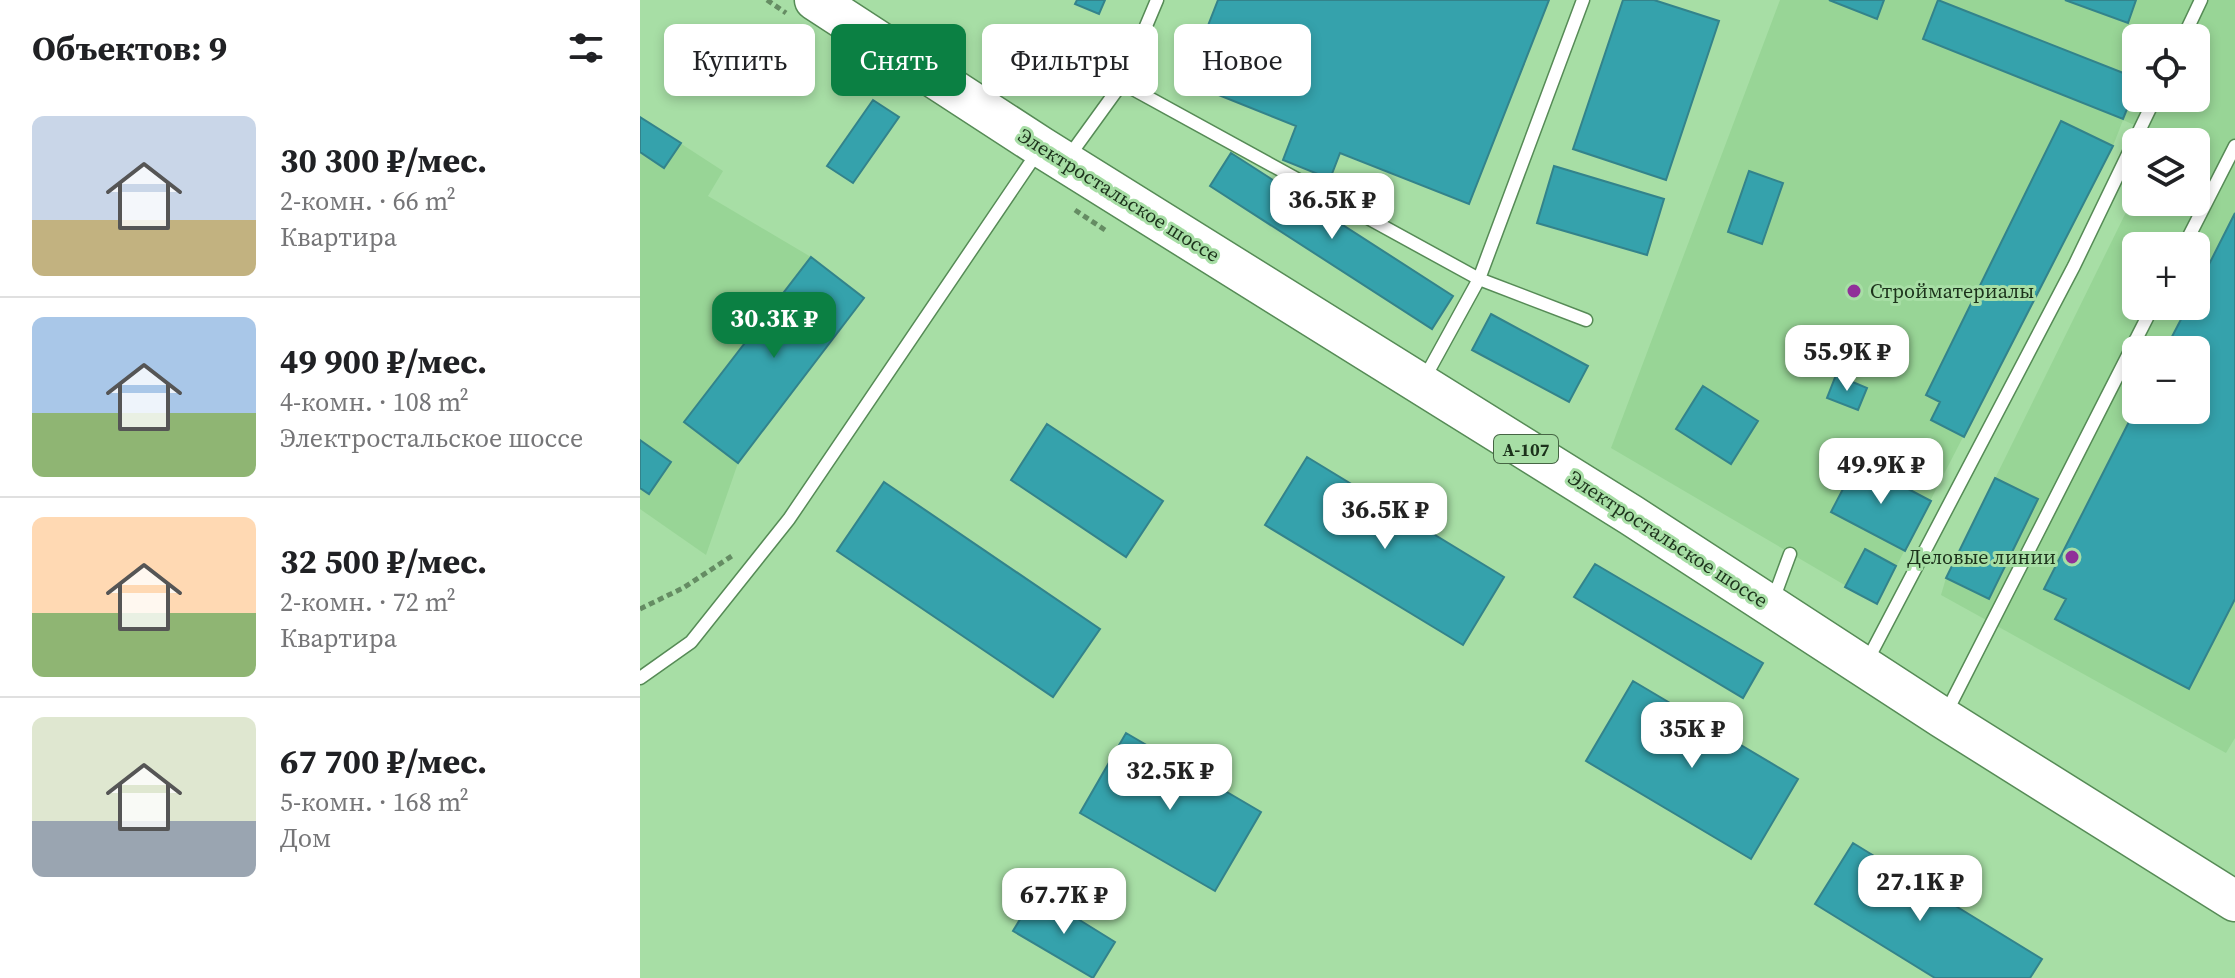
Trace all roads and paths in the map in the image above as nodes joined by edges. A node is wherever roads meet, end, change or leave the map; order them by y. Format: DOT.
graph roads {
  1 [pos="815,0"];
  2 [pos="1157,0"];
  3 [pos="1583,0"];
  4 [pos="2201,0"];
  5 [pos="1147,24"];
  6 [pos="2190,24"];
  7 [pos="1109,96"];
  8 [pos="1146,96"];
  9 [pos="2148,112"];
  10 [pos="2235,146"];
  11 [pos="1053,154"];
  12 [pos="2191,232"];
  13 [pos="1479,279"];
  14 [pos="1586,320"];
  15 [pos="2146,320"];
  16 [pos="1421,384"];
  17 [pos="736,553"];
  18 [pos="1790,554"];
  19 [pos="1771,605"];
  20 [pos="640,609"];
  21 [pos="1865,666"];
  22 [pos="640,678"];
  23 [pos="1943,718"];
  24 [pos="2235,901"];
  1 -- 11 [label="main road, Электростальское шоссе / А-107"];
  2 -- 5 [label="lane"];
  3 -- 13 [label="lane"];
  4 -- 6 [label="lane"];
  7 -- 11 [label="lane"];
  8 -- 13 [label="lane"];
  9 -- 21 [label="lane"];
  10 -- 12 [label="lane"];
  11 -- 16 [label="main road, Электростальское шоссе / А-107"];
  11 -- 22 [label="lane"];
  13 -- 14 [label="lane"];
  13 -- 16 [label="lane"];
  15 -- 23 [label="lane"];
  16 -- 19 [label="main road, Электростальское шоссе / А-107"];
  17 -- 20 [label="path"];
  18 -- 19 [label="lane"];
  19 -- 21 [label="main road, Электростальское шоссе / А-107"];
  21 -- 23 [label="main road, Электростальское шоссе / А-107"];
  23 -- 24 [label="main road, Электростальское шоссе / А-107"];
}
